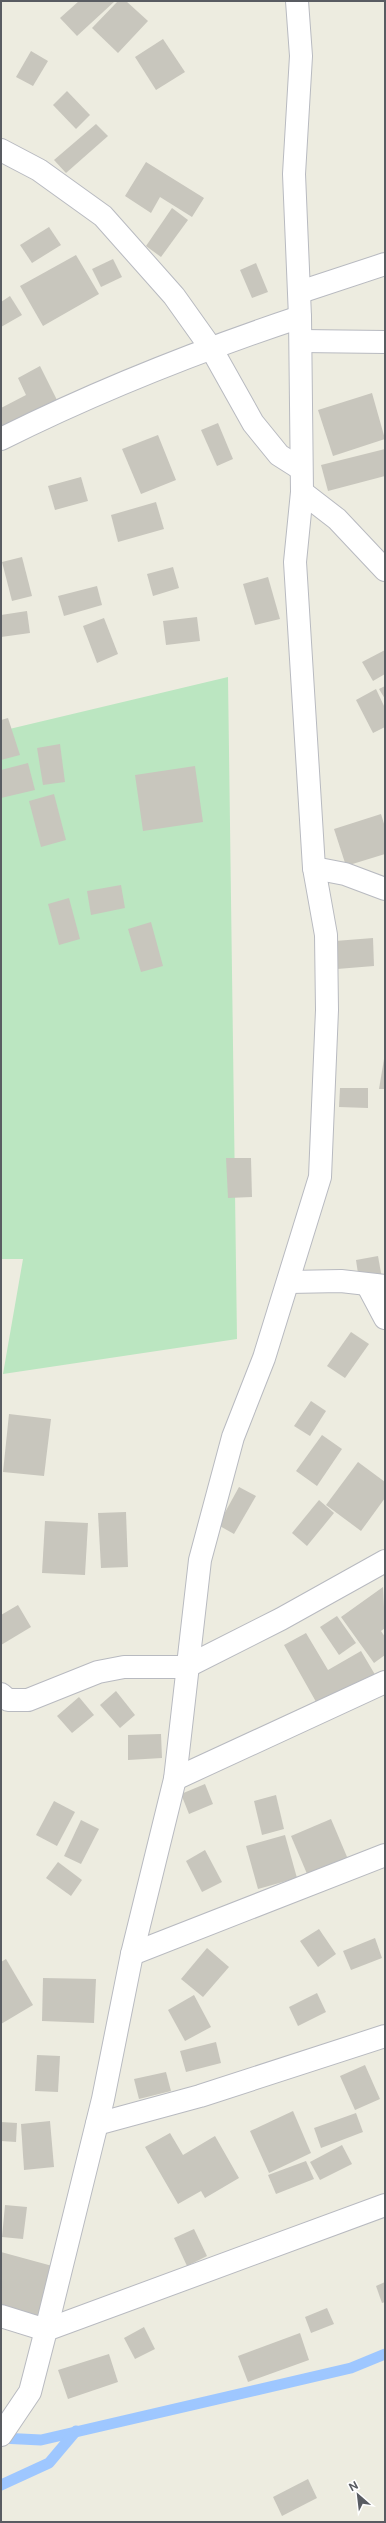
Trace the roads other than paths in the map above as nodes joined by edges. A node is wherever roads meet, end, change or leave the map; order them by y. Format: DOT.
graph roads {
  1 [pos="297,1"];
  2 [pos="1,150"];
  3 [pos="385,264"];
  4 [pos="300,292"];
  5 [pos="300,317"];
  6 [pos="301,341"];
  7 [pos="385,342"];
  8 [pos="211,348"];
  9 [pos="1,439"];
  10 [pos="301,469"];
  11 [pos="302,492"];
  12 [pos="385,570"];
  13 [pos="314,868"];
  14 [pos="385,889"];
  15 [pos="289,1282"];
  16 [pos="376,1286"];
  17 [pos="385,1318"];
  18 [pos="385,1561"];
  19 [pos="186,1666"];
  20 [pos="385,1682"];
  21 [pos="1,1694"];
  22 [pos="175,1779"];
  23 [pos="385,1855"];
  24 [pos="132,1954"];
  25 [pos="385,2036"];
  26 [pos="97,2124"];
  27 [pos="385,2205"];
  28 [pos="1,2316"];
  29 [pos="46,2330"];
  30 [pos="1,2435"];
  1 -- 4 [label="street"];
  2 -- 8 [label="street"];
  3 -- 4 [label="street"];
  4 -- 5 [label="street"];
  5 -- 6 [label="street"];
  5 -- 8 [label="street"];
  6 -- 7 [label="street"];
  6 -- 10 [label="street"];
  8 -- 9 [label="street"];
  8 -- 10 [label="street"];
  10 -- 11 [label="street"];
  11 -- 12 [label="street"];
  11 -- 13 [label="street"];
  13 -- 14 [label="street"];
  13 -- 15 [label="street"];
  15 -- 16 [label="street"];
  15 -- 19 [label="street"];
  16 -- 17 [label="street"];
  18 -- 19 [label="street"];
  19 -- 21 [label="street"];
  19 -- 22 [label="street"];
  20 -- 22 [label="street"];
  22 -- 24 [label="street"];
  23 -- 24 [label="street"];
  24 -- 26 [label="street"];
  25 -- 26 [label="street"];
  26 -- 29 [label="street"];
  27 -- 29 [label="street"];
  28 -- 29 [label="street"];
  29 -- 30 [label="street"];
}
